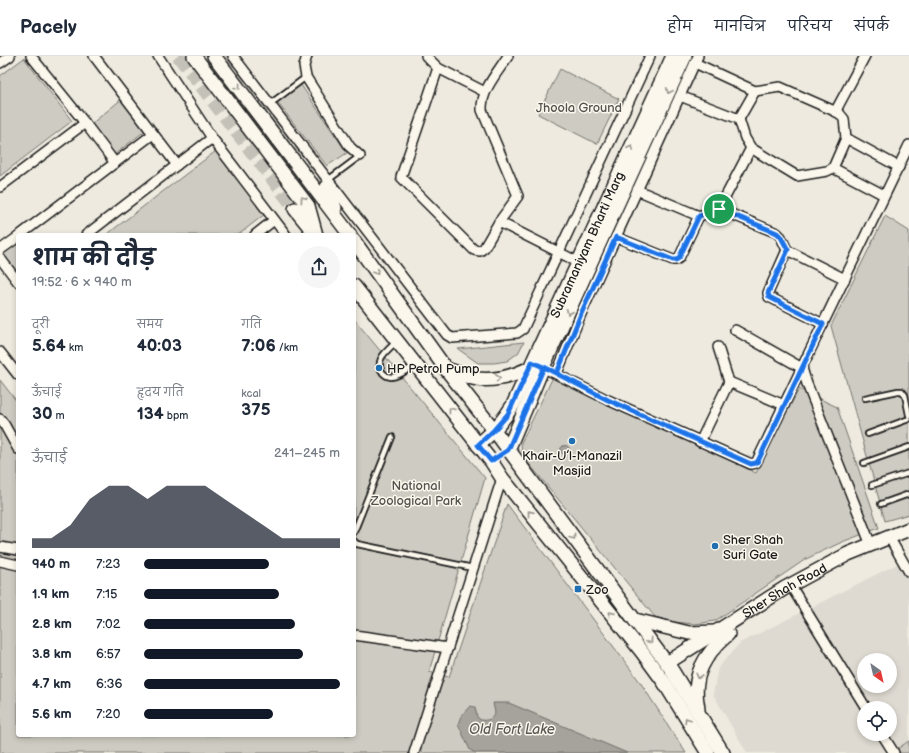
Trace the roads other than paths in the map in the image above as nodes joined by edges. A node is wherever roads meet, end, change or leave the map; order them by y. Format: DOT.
graph roads {
  1 [pos="10,56"];
  2 [pos="31,56"];
  3 [pos="94,56"];
  4 [pos="158,56"];
  5 [pos="194,56"];
  6 [pos="214,56"];
  7 [pos="233,56"];
  8 [pos="307,56"];
  9 [pos="426,56"];
  10 [pos="508,56"];
  11 [pos="650,56"];
  12 [pos="673,56"];
  13 [pos="865,56"];
  14 [pos="693,58"];
  15 [pos="0,63"];
  16 [pos="438,68"];
  17 [pos="306,77"];
  18 [pos="755,91"];
  19 [pos="485,92"];
  20 [pos="680,96"];
  21 [pos="270,104"];
  22 [pos="836,112"];
  23 [pos="739,119"];
  24 [pos="85,123"];
  25 [pos="153,134"];
  26 [pos="212,138"];
  27 [pos="846,138"];
  28 [pos="909,145"];
  29 [pos="751,148"];
  30 [pos="360,156"];
  31 [pos="115,163"];
  32 [pos="177,165"];
  33 [pos="898,166"];
  34 [pos="832,168"];
  35 [pos="327,183"];
  36 [pos="0,187"];
  37 [pos="638,190"];
  38 [pos="884,195"];
  39 [pos="295,209"];
  40 [pos="719,209"];
  41 [pos="699,216"];
  42 [pos="274,220"];
  43 [pos="340,222"];
  44 [pos="500,222"];
  45 [pos="23,233"];
  46 [pos="89,233"];
  47 [pos="258,233"];
  48 [pos="284,233"];
  49 [pos="313,233"];
  50 [pos="315,233"];
  51 [pos="348,233"];
  52 [pos="616,237"];
  53 [pos="16,238"];
  54 [pos="356,244"];
  55 [pos="0,250"];
  56 [pos="788,250"];
  57 [pos="559,252"];
  58 [pos="0,258"];
  59 [pos="578,262"];
  60 [pos="16,279"];
  61 [pos="845,279"];
  62 [pos="356,290"];
  63 [pos="823,324"];
  64 [pos="735,330"];
  65 [pos="397,341"];
  66 [pos="718,347"];
  67 [pos="0,352"];
  68 [pos="416,365"];
  69 [pos="535,365"];
  70 [pos="802,368"];
  71 [pos="446,370"];
  72 [pos="16,373"];
  73 [pos="557,373"];
  74 [pos="729,382"];
  75 [pos="865,398"];
  76 [pos="784,405"];
  77 [pos="909,416"];
  78 [pos="0,419"];
  79 [pos="909,419"];
  80 [pos="494,430"];
  81 [pos="868,434"];
  82 [pos="392,437"];
  83 [pos="700,442"];
  84 [pos="16,445"];
  85 [pos="478,445"];
  86 [pos="909,447"];
  87 [pos="508,450"];
  88 [pos="491,461"];
  89 [pos="864,463"];
  90 [pos="909,473"];
  91 [pos="502,478"];
  92 [pos="872,485"];
  93 [pos="909,494"];
  94 [pos="881,504"];
  95 [pos="356,527"];
  96 [pos="909,529"];
  97 [pos="909,538"];
  98 [pos="356,543"];
  99 [pos="893,544"];
  100 [pos="871,545"];
  101 [pos="0,547"];
  102 [pos="16,550"];
  103 [pos="0,561"];
  104 [pos="16,565"];
  105 [pos="473,568"];
  106 [pos="909,572"];
  107 [pos="794,591"];
  108 [pos="635,620"];
  109 [pos="722,633"];
  110 [pos="356,635"];
  111 [pos="448,648"];
  112 [pos="669,666"];
  113 [pos="862,701"];
  114 [pos="700,717"];
  115 [pos="886,741"];
  116 [pos="414,753"];
  117 [pos="708,753"];
  118 [pos="724,753"];
  119 [pos="894,753"];
  1 -- 15 [label="street"];
  2 -- 24 [label="street"];
  3 -- 25 [label="street"];
  4 -- 26 [label="street"];
  50 -- 5 [label="main road, one-way"];
  6 -- 43 [label="main road, one-way"];
  7 -- 21 [label="street"];
  8 -- 17 [label="street"];
  9 -- 16 [label="street"];
  10 -- 19 [label="street"];
  11 -- 57 [label="street"];
  59 -- 12 [label="main road, Subramaniyam Bharti Marg, one-way"];
  13 -- 22 [label="street"];
  14 -- 18 [label="street"];
  14 -- 20 [label="street"];
  14 -- 69 [label="main road, Subramaniyam Bharti Marg, one-way"];
  16 -- 19 [label="street"];
  16 -- 44 [label="street"];
  17 -- 21 [label="lane"];
  17 -- 30 [label="street"];
  18 -- 22 [label="street"];
  18 -- 23 [label="street"];
  19 -- 44 [label="street"];
  20 -- 23 [label="street"];
  20 -- 37 [label="street"];
  21 -- 35 [label="street"];
  22 -- 27 [label="street"];
  23 -- 29 [label="street"];
  24 -- 31 [label="street"];
  24 -- 36 [label="street"];
  25 -- 31 [label="street"];
  25 -- 32 [label="street"];
  26 -- 32 [label="street"];
  26 -- 42 [label="street"];
  27 -- 33 [label="street"];
  27 -- 34 [label="street"];
  28 -- 33 [label="street"];
  29 -- 34 [label="street"];
  29 -- 40 [label="street"];
  30 -- 35 [label="lane"];
  31 -- 45 [label="street"];
  32 -- 46 [label="street"];
  33 -- 38 [label="street"];
  34 -- 38 [label="street"];
  35 -- 43 [label="main road"];
  35 -- 57 [label="street"];
  37 -- 41 [label="street"];
  37 -- 52 [label="street"];
  38 -- 61 [label="street"];
  39 -- 49 [label="main road"];
  40 -- 41 [label="street"];
  40 -- 56 [label="street"];
  41 -- 52 [label="street"];
  42 -- 47 [label="street"];
  42 -- 48 [label="street"];
  43 -- 51 [label="main road"];
  44 -- 57 [label="street"];
  52 -- 73 [label="street"];
  53 -- 55 [label="street"];
  54 -- 71 [label="main road, one-way"];
  56 -- 61 [label="street"];
  56 -- 63 [label="street"];
  57 -- 59 [label="street"];
  58 -- 60 [label="street"];
  59 -- 69 [label="main road, Subramaniyam Bharti Marg"];
  61 -- 63 [label="street"];
  62 -- 65 [label="main road"];
  63 -- 70 [label="street"];
  64 -- 70 [label="street"];
  65 -- 68 [label="main road"];
  65 -- 68 [label="lane"];
  66 -- 74 [label="street"];
  67 -- 72 [label="street"];
  85 -- 68 [label="main road, one-way"];
  71 -- 69 [label="main road, one-way"];
  69 -- 73 [label="street"];
  69 -- 80 [label="main road, Subramaniyam Bharti Marg"];
  69 -- 87 [label="main road, Subramaniyam Bharti Marg"];
  70 -- 76 [label="street"];
  70 -- 100 [label="street"];
  71 -- 80 [label="main road"];
  73 -- 83 [label="street"];
  74 -- 76 [label="street"];
  74 -- 83 [label="street"];
  75 -- 77 [label="lane"];
  76 -- 83 [label="street"];
  78 -- 84 [label="street"];
  79 -- 81 [label="lane"];
  80 -- 85 [label="main road, Subramaniyam Bharti Marg"];
  80 -- 87 [label="main road"];
  82 -- 95 [label="lane"];
  85 -- 88 [label="main road"];
  86 -- 89 [label="lane"];
  87 -- 88 [label="main road"];
  87 -- 108 [label="main road, one-way"];
  88 -- 91 [label="main road"];
  90 -- 92 [label="lane"];
  91 -- 105 [label="street"];
  117 -- 91 [label="main road, one-way"];
  93 -- 94 [label="lane"];
  96 -- 100 [label="main road, Sher Shah Road"];
  97 -- 99 [label="main road, Sher Shah Road"];
  98 -- 105 [label="lane"];
  99 -- 106 [label="street"];
  99 -- 107 [label="main road, Sher Shah Road"];
  100 -- 109 [label="main road, Sher Shah Road"];
  101 -- 102 [label="street"];
  103 -- 104 [label="street"];
  105 -- 111 [label="street"];
  107 -- 109 [label="main road, Sher Shah Road"];
  107 -- 113 [label="street"];
  108 -- 109 [label="main road"];
  108 -- 112 [label="main road, one-way"];
  109 -- 112 [label="main road, Sher Shah Road"];
  109 -- 114 [label="main road, one-way"];
  110 -- 111 [label="street"];
  111 -- 116 [label="street"];
  112 -- 114 [label="main road"];
  114 -- 118 [label="main road"];
  115 -- 119 [label="street"];
}
